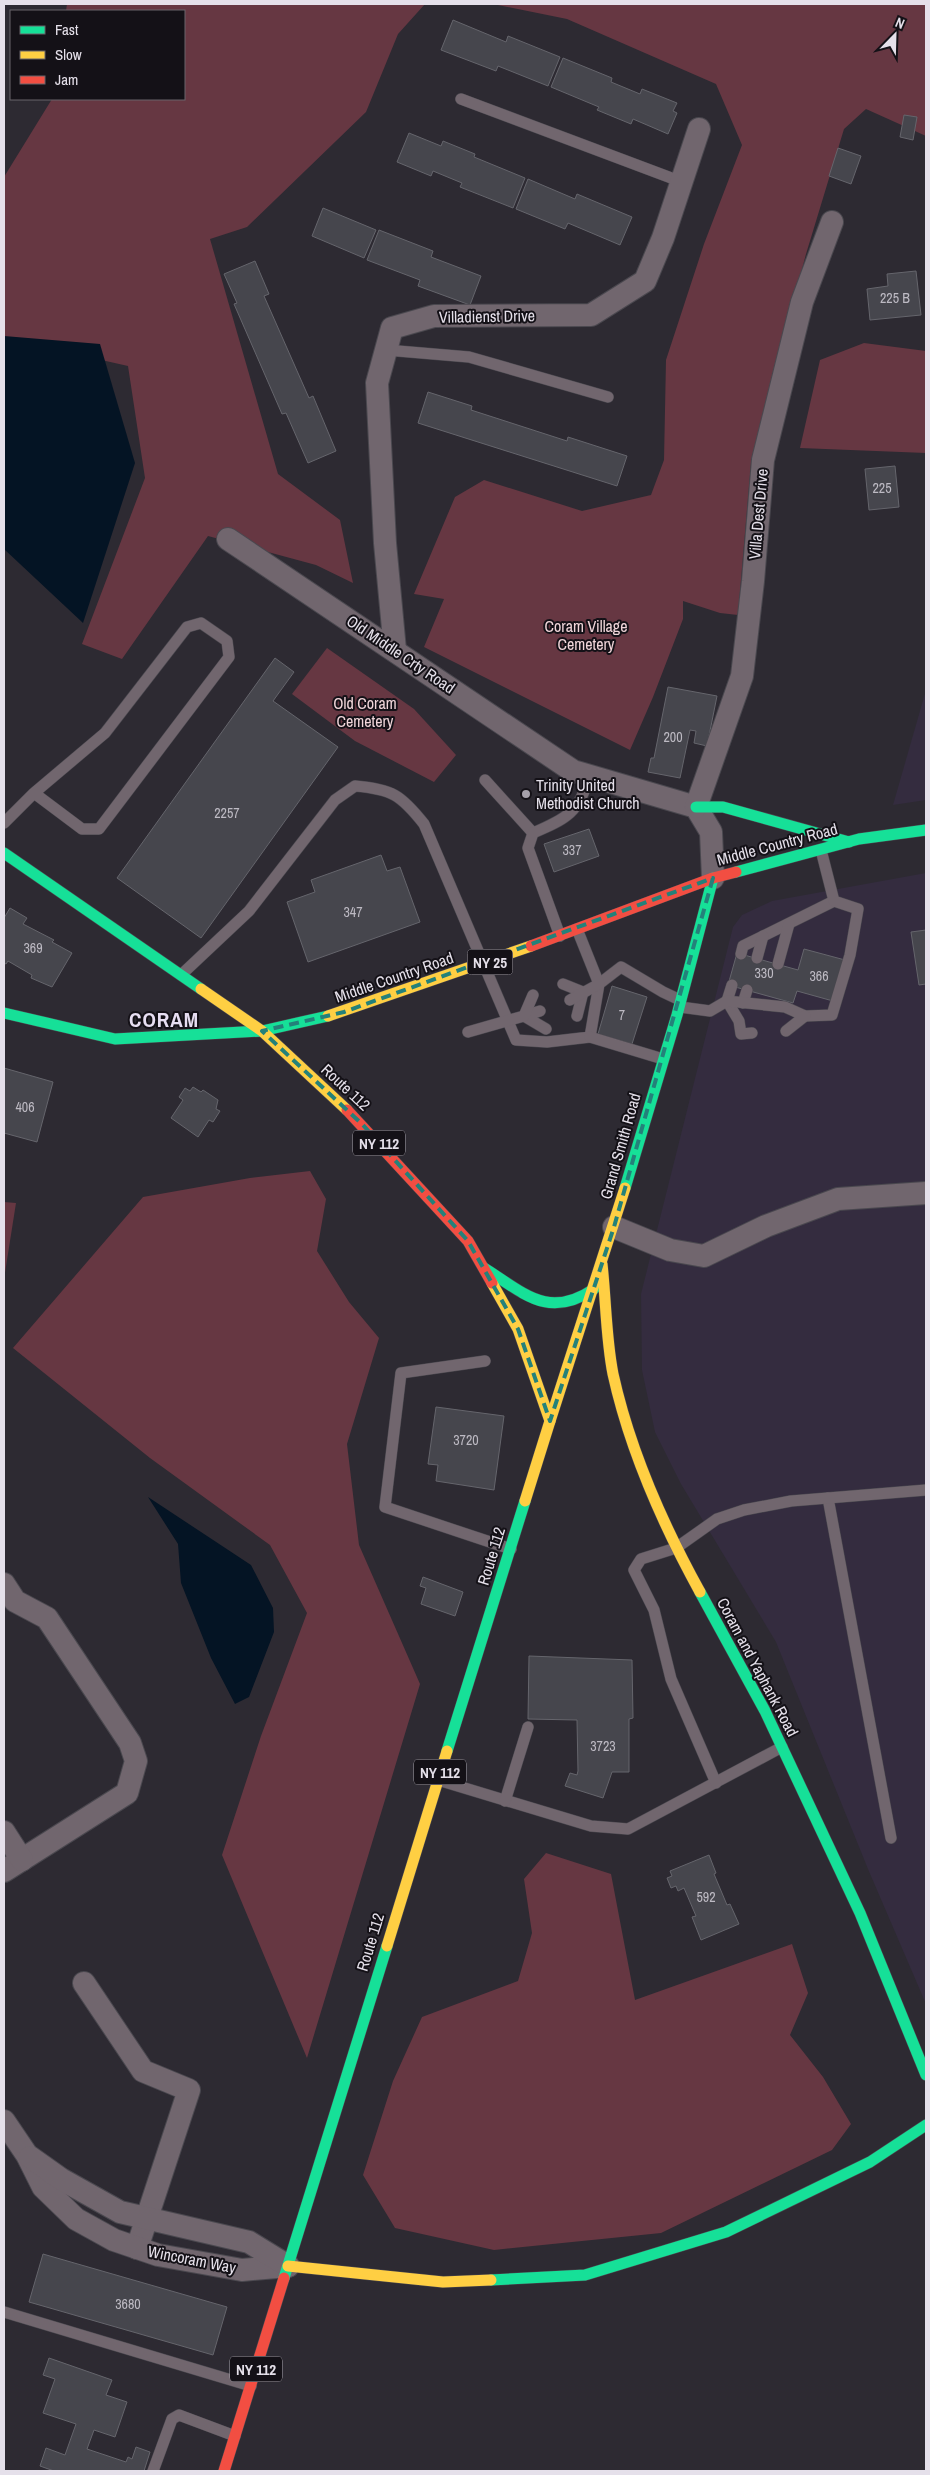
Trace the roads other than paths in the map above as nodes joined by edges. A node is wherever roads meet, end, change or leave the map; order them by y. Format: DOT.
graph roads {
  1 [pos="461,99"];
  2 [pos="699,129"];
  3 [pos="682,182"];
  4 [pos="832,222"];
  5 [pos="386,350"];
  6 [pos="608,397"];
  7 [pos="228,538"];
  8 [pos="395,650"];
  9 [pos="581,773"];
  10 [pos="486,780"];
  11 [pos="34,793"];
  12 [pos="696,807"];
  13 [pos="4,823"];
  14 [pos="926,830"];
  15 [pos="533,833"];
  16 [pos="849,842"];
  17 [pos="821,850"];
  18 [pos="4,853"];
  19 [pos="713,878"];
  20 [pos="834,901"];
  21 [pos="789,924"];
  22 [pos="577,929"];
  23 [pos="560,936"];
  24 [pos="763,936"];
  25 [pos="741,954"];
  26 [pos="757,958"];
  27 [pos="482,964"];
  28 [pos="778,964"];
  29 [pos="181,975"];
  30 [pos="563,984"];
  31 [pos="599,984"];
  32 [pos="732,986"];
  33 [pos="747,990"];
  34 [pos="583,992"];
  35 [pos="533,995"];
  36 [pos="570,1000"];
  37 [pos="727,1001"];
  38 [pos="679,1003"];
  39 [pos="743,1003"];
  40 [pos="540,1011"];
  41 [pos="4,1013"];
  42 [pos="524,1016"];
  43 [pos="577,1016"];
  44 [pos="805,1016"];
  45 [pos="785,1018"];
  46 [pos="506,1020"];
  47 [pos="546,1029"];
  48 [pos="262,1031"];
  49 [pos="786,1031"];
  50 [pos="468,1032"];
  51 [pos="752,1033"];
  52 [pos="590,1036"];
  53 [pos="663,1059"];
  54 [pos="926,1193"];
  55 [pos="614,1227"];
  56 [pos="602,1264"];
  57 [pos="483,1267"];
  58 [pos="594,1289"];
  59 [pos="485,1361"];
  60 [pos="550,1421"];
  61 [pos="926,1490"];
  62 [pos="828,1498"];
  63 [pos="676,1548"];
  64 [pos="511,1549"];
  65 [pos="4,1584"];
  66 [pos="528,1727"];
  67 [pos="782,1747"];
  68 [pos="438,1780"];
  69 [pos="716,1782"];
  70 [pos="505,1801"];
  71 [pos="4,1832"];
  72 [pos="891,1838"];
  73 [pos="13,1866"];
  74 [pos="84,1983"];
  75 [pos="926,2075"];
  76 [pos="4,2121"];
  77 [pos="926,2124"];
  78 [pos="16,2149"];
  79 [pos="146,2218"];
  80 [pos="137,2248"];
  81 [pos="288,2266"];
  82 [pos="4,2312"];
  83 [pos="251,2386"];
  84 [pos="235,2436"];
  85 [pos="153,2471"];
  86 [pos="224,2471"];
  1 -- 3 [label="lane"];
  2 -- 3 [label="street, Villadienst Drive"];
  3 -- 5 [label="street, Villadienst Drive"];
  4 -- 12 [label="street, Villa Dest Drive"];
  5 -- 6 [label="lane"];
  5 -- 8 [label="street, Villadienst Drive"];
  7 -- 8 [label="street, Old Middle Crty Road"];
  8 -- 9 [label="street, Old Middle Crty Road"];
  9 -- 12 [label="street, Old Middle Crty Road"];
  9 -- 15 [label="lane"];
  10 -- 15 [label="lane"];
  11 -- 11 [label="lane"];
  11 -- 13 [label="lane"];
  12 -- 16 [label="main road"];
  12 -- 19 [label="street"];
  14 -- 16 [label="main road, Middle Country Road / NY 25"];
  15 -- 23 [label="lane"];
  16 -- 17 [label="main road, Middle Country Road / NY 25"];
  17 -- 19 [label="main road, Middle Country Road / NY 25"];
  17 -- 20 [label="lane"];
  18 -- 29 [label="main road, Route 112 / NY 112"];
  19 -- 22 [label="main road, Middle Country Road / NY 25"];
  19 -- 38 [label="main road, Grand Smith Road"];
  20 -- 21 [label="lane"];
  20 -- 44 [label="lane"];
  21 -- 24 [label="lane"];
  21 -- 28 [label="lane"];
  22 -- 23 [label="main road, Middle Country Road / NY 25"];
  22 -- 31 [label="lane"];
  23 -- 27 [label="main road, Middle Country Road / NY 25"];
  24 -- 25 [label="lane"];
  24 -- 26 [label="lane"];
  27 -- 29 [label="lane"];
  27 -- 46 [label="lane"];
  27 -- 48 [label="main road, Middle Country Road / NY 25"];
  29 -- 48 [label="main road, Route 112 / NY 112"];
  30 -- 34 [label="lane"];
  31 -- 34 [label="lane"];
  31 -- 38 [label="lane"];
  31 -- 52 [label="lane"];
  32 -- 37 [label="lane"];
  33 -- 39 [label="lane"];
  34 -- 36 [label="lane"];
  34 -- 43 [label="lane"];
  35 -- 42 [label="lane"];
  37 -- 38 [label="lane"];
  37 -- 39 [label="lane"];
  37 -- 51 [label="lane"];
  38 -- 53 [label="main road, Grand Smith Road"];
  39 -- 44 [label="lane"];
  40 -- 42 [label="lane"];
  41 -- 48 [label="main road, Middle Country Road / NY 25"];
  42 -- 46 [label="lane"];
  42 -- 47 [label="lane"];
  44 -- 45 [label="lane"];
  44 -- 49 [label="lane"];
  46 -- 50 [label="lane"];
  46 -- 52 [label="lane"];
  48 -- 57 [label="main road, Route 112 / NY 112"];
  52 -- 53 [label="lane"];
  53 -- 55 [label="main road, Grand Smith Road"];
  54 -- 55 [label="street"];
  55 -- 56 [label="main road, Grand Smith Road"];
  56 -- 58 [label="main road, Grand Smith Road"];
  56 -- 63 [label="main road, Coram and Yaphank Road"];
  57 -- 58 [label="main road"];
  57 -- 60 [label="main road, Route 112 / NY 112"];
  58 -- 60 [label="main road, Grand Smith Road"];
  59 -- 64 [label="lane"];
  60 -- 64 [label="main road, Route 112 / NY 112"];
  61 -- 62 [label="lane"];
  62 -- 63 [label="lane"];
  62 -- 72 [label="lane"];
  63 -- 67 [label="main road, Coram and Yaphank Road"];
  63 -- 69 [label="lane"];
  64 -- 68 [label="main road, Route 112 / NY 112"];
  65 -- 73 [label="street"];
  66 -- 70 [label="lane"];
  67 -- 69 [label="lane"];
  67 -- 75 [label="main road, Coram and Yaphank Road"];
  68 -- 70 [label="lane"];
  68 -- 81 [label="main road, Route 112 / NY 112"];
  69 -- 70 [label="lane"];
  71 -- 73 [label="street"];
  74 -- 79 [label="street"];
  76 -- 78 [label="street, Wincoram Way"];
  77 -- 81 [label="main road"];
  78 -- 79 [label="street, Wincoram Way"];
  78 -- 80 [label="street, Wincoram Way"];
  79 -- 80 [label="street"];
  79 -- 81 [label="street, Wincoram Way"];
  80 -- 81 [label="street, Wincoram Way"];
  81 -- 83 [label="main road, Route 112 / NY 112"];
  82 -- 83 [label="lane"];
  83 -- 84 [label="main road, Route 112 / NY 112"];
  84 -- 85 [label="lane"];
  84 -- 86 [label="main road, Route 112 / NY 112"];
}
